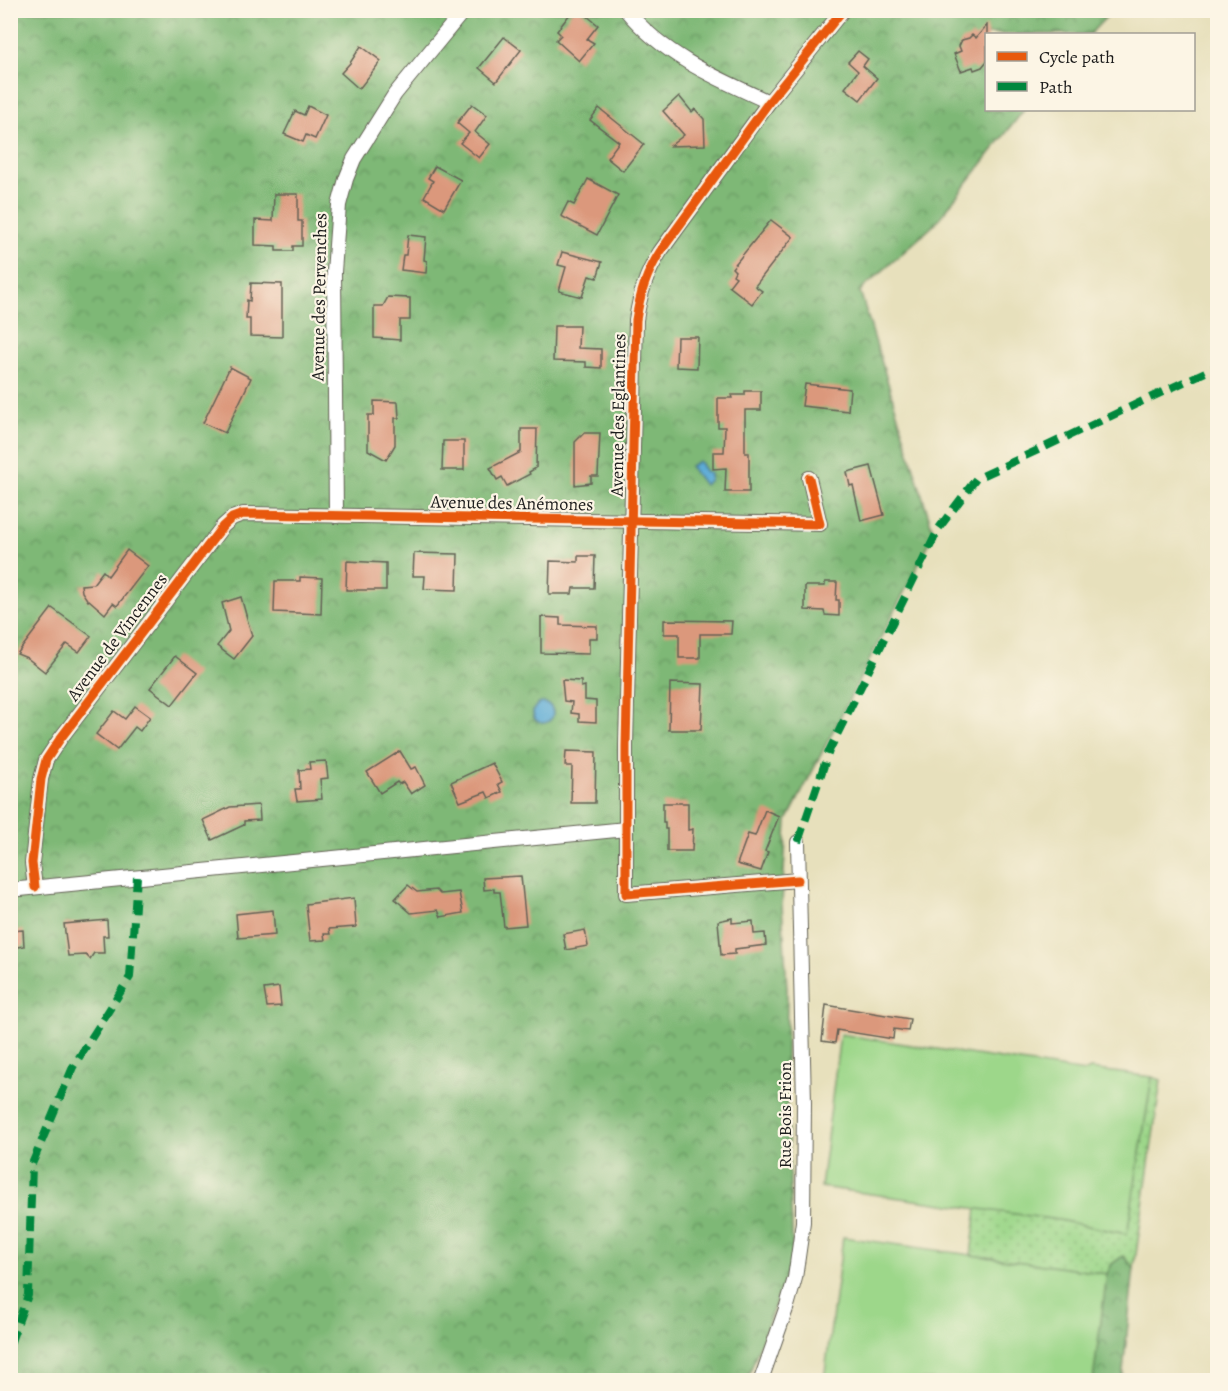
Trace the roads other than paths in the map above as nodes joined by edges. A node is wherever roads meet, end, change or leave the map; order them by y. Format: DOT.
graph roads {
  1 [pos="464,10"];
  2 [pos="626,10"];
  3 [pos="843,10"];
  4 [pos="769,102"];
  5 [pos="809,478"];
  6 [pos="336,516"];
  7 [pos="631,522"];
  8 [pos="626,829"];
  9 [pos="798,842"];
  10 [pos="798,880"];
  11 [pos="35,887"];
  12 [pos="10,890"];
  13 [pos="761,1380"];
  1 -- 6 [label="street, Avenue des Pervenches"];
  2 -- 4 [label="street"];
  3 -- 4 [label="street, Avenue des Eglantines"];
  4 -- 7 [label="street, Avenue des Eglantines"];
  5 -- 7 [label="street, Avenue des Anémones"];
  6 -- 7 [label="street, Avenue des Anémones"];
  6 -- 11 [label="street, Avenue de Vincennes"];
  7 -- 8 [label="street, Avenue des Eglantines"];
  8 -- 10 [label="street, Avenue des Eglantines"];
  8 -- 11 [label="street"];
  9 -- 10 [label="street, Rue Bois Frion"];
  10 -- 13 [label="street, Rue Bois Frion"];
  11 -- 12 [label="street"];
}
